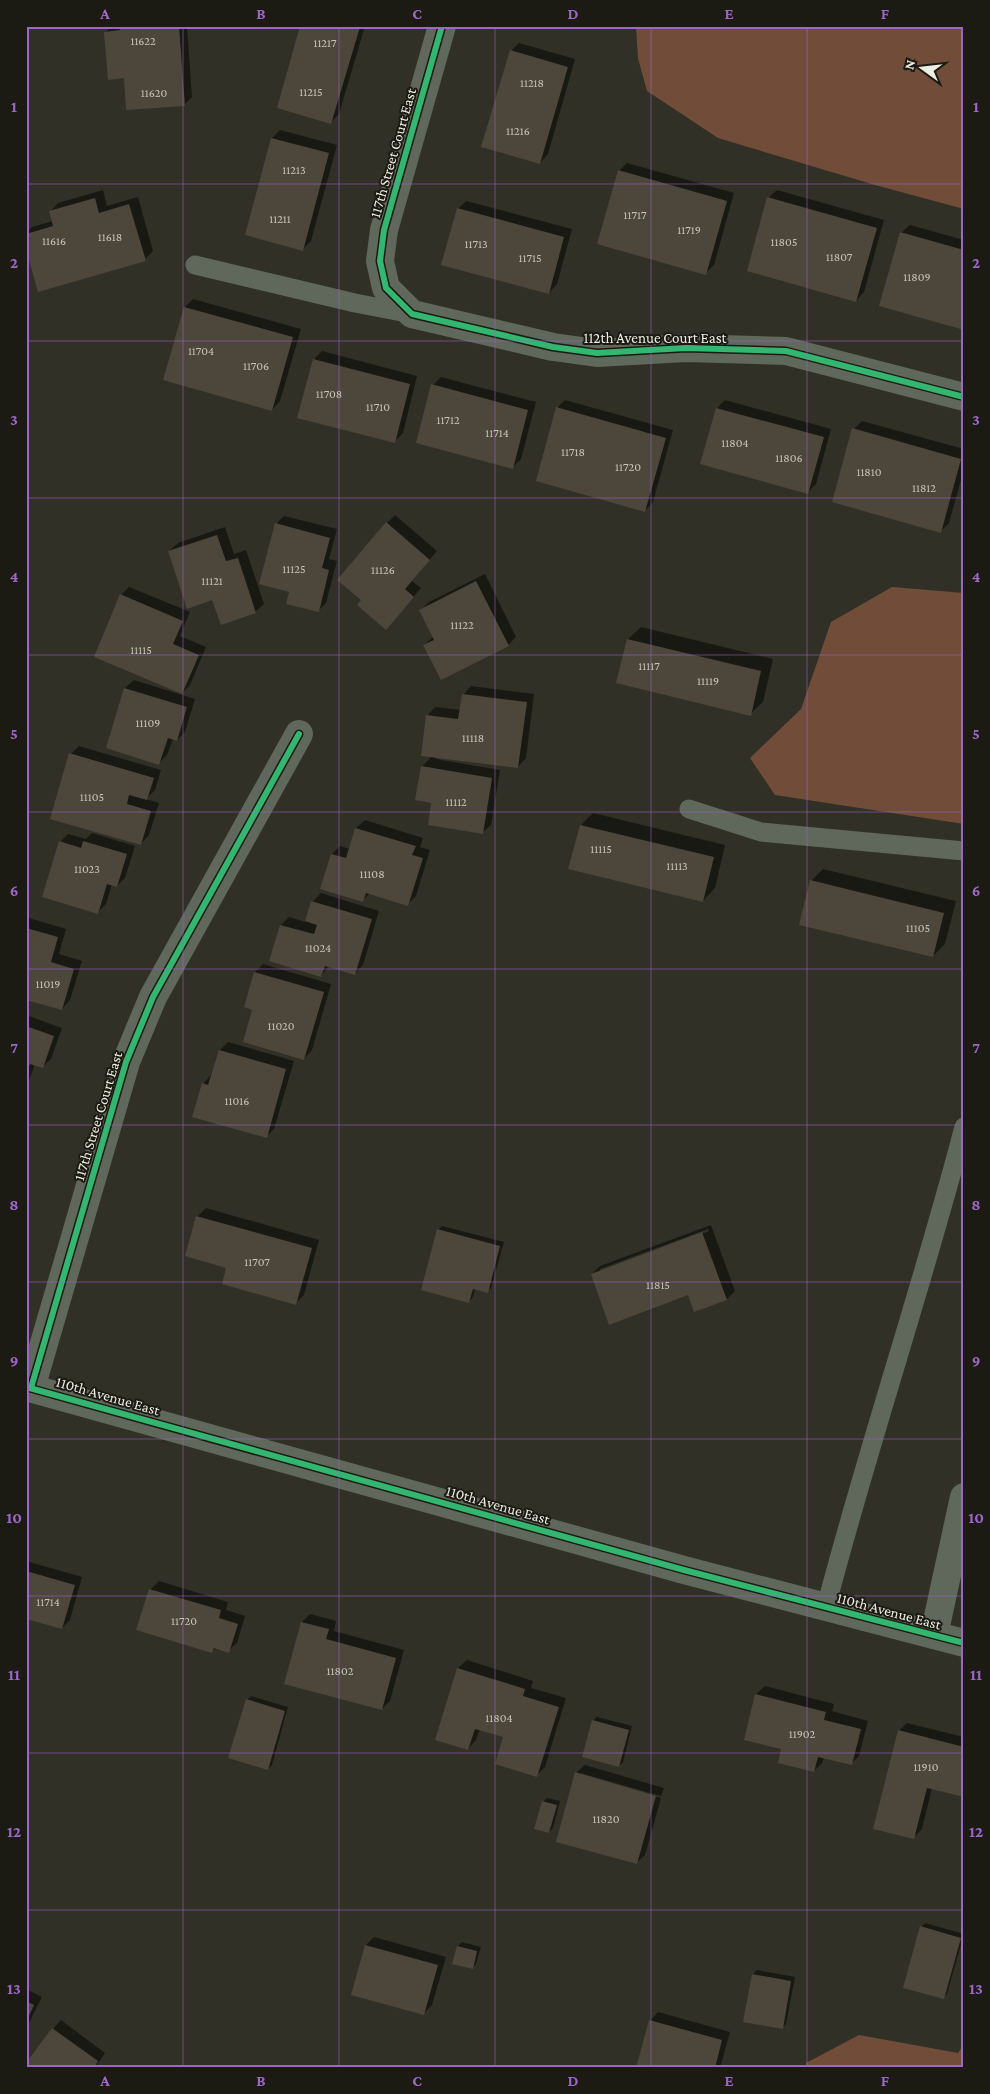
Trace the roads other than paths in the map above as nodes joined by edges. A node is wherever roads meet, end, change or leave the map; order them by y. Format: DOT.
graph roads {
  1 [pos="442,26"];
  2 [pos="194,265"];
  3 [pos="412,314"];
  4 [pos="964,397"];
  5 [pos="299,734"];
  6 [pos="689,809"];
  7 [pos="964,851"];
  8 [pos="964,1127"];
  9 [pos="29,1388"];
  10 [pos="964,1497"];
  11 [pos="826,1607"];
  12 [pos="934,1635"];
  13 [pos="964,1643"];
  1 -- 3 [label="street, 117th Street Court East"];
  2 -- 3 [label="lane"];
  3 -- 4 [label="street, 112th Avenue Court East"];
  5 -- 9 [label="street, 117th Street Court East"];
  6 -- 7 [label="lane"];
  8 -- 11 [label="lane"];
  9 -- 11 [label="street, 110th Avenue East"];
  10 -- 12 [label="street"];
  11 -- 12 [label="street, 110th Avenue East"];
  12 -- 13 [label="street, 110th Avenue East"];
}
